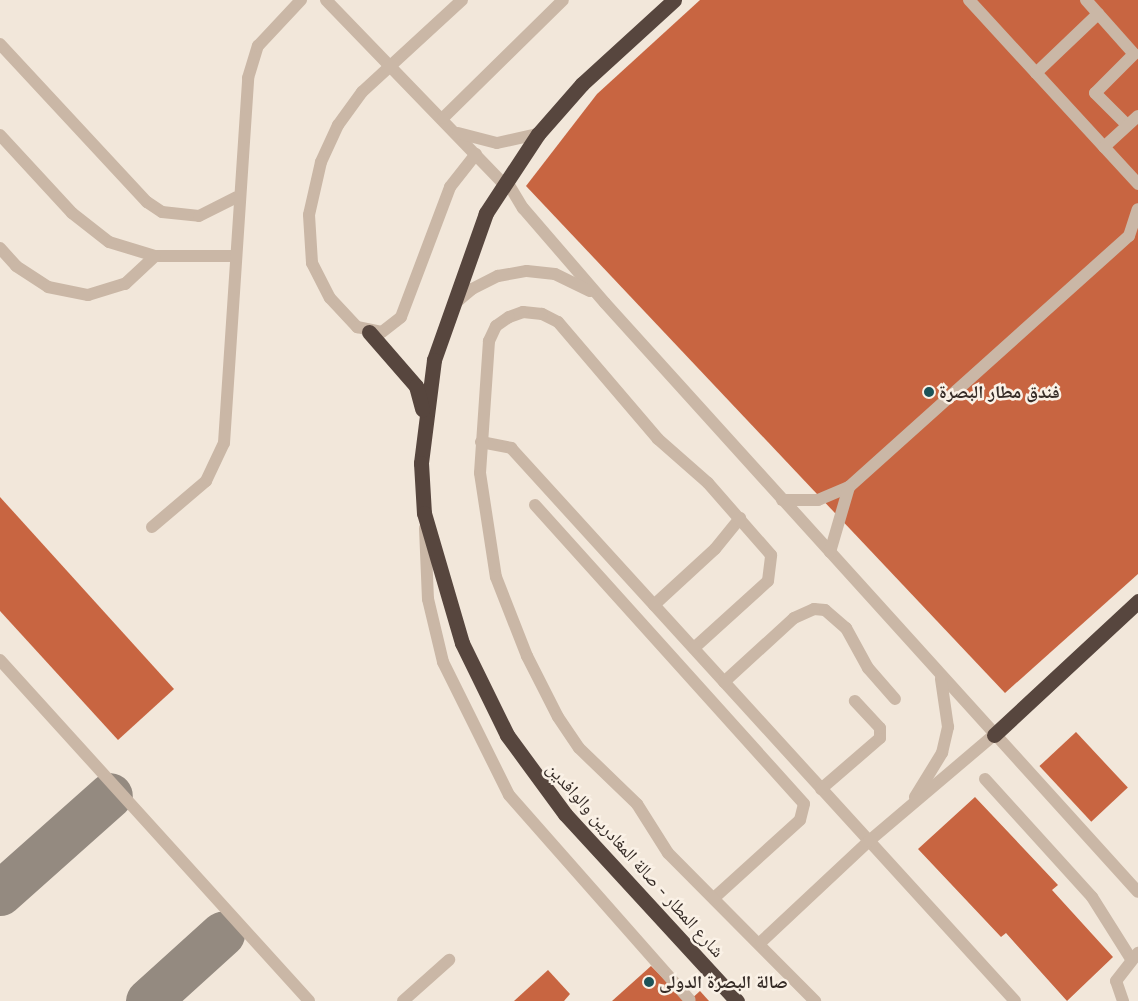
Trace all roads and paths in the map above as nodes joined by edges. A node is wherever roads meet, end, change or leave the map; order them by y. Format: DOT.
graph roads {
  1 [pos="301,0"];
  2 [pos="326,0"];
  3 [pos="462,0"];
  4 [pos="562,0"];
  5 [pos="674,0"];
  6 [pos="970,0"];
  7 [pos="1086,0"];
  8 [pos="1098,14"];
  9 [pos="0,44"];
  10 [pos="389,65"];
  11 [pos="1036,73"];
  12 [pos="1138,116"];
  13 [pos="443,118"];
  14 [pos="1126,124"];
  15 [pos="456,132"];
  16 [pos="538,134"];
  17 [pos="0,135"];
  18 [pos="1104,147"];
  19 [pos="476,154"];
  20 [pos="504,182"];
  21 [pos="1137,186"];
  22 [pos="237,197"];
  23 [pos="1138,209"];
  24 [pos="1134,234"];
  25 [pos="0,248"];
  26 [pos="154,256"];
  27 [pos="234,256"];
  28 [pos="605,303"];
  29 [pos="450,308"];
  30 [pos="369,332"];
  31 [pos="423,437"];
  32 [pos="481,442"];
  33 [pos="849,487"];
  34 [pos="782,500"];
  35 [pos="535,505"];
  36 [pos="424,513"];
  37 [pos="740,518"];
  38 [pos="152,527"];
  39 [pos="830,552"];
  40 [pos="1138,601"];
  41 [pos="654,605"];
  42 [pos="694,648"];
  43 [pos="0,660"];
  44 [pos="940,674"];
  45 [pos="724,682"];
  46 [pos="895,699"];
  47 [pos="855,701"];
  48 [pos="994,735"];
  49 [pos="986,779"];
  50 [pos="822,789"];
  51 [pos="908,809"];
  52 [pos="869,841"];
  53 [pos="1138,892"];
  54 [pos="715,896"];
  55 [pos="761,942"];
  56 [pos="1134,956"];
  57 [pos="449,960"];
  58 [pos="690,1000"];
  59 [pos="309,1001"];
  60 [pos="403,1001"];
  61 [pos="737,1001"];
  62 [pos="816,1001"];
  63 [pos="1015,1001"];
  64 [pos="1123,1001"];
  1 -- 22 [label="lane"];
  2 -- 10 [label="lane"];
  3 -- 10 [label="lane"];
  4 -- 13 [label="lane"];
  5 -- 16 [label="highway, شارع المطار - صالة المغادرين والوافدين"];
  6 -- 11 [label="lane"];
  7 -- 8 [label="lane"];
  8 -- 11 [label="lane"];
  8 -- 14 [label="lane"];
  9 -- 22 [label="lane"];
  10 -- 13 [label="lane"];
  10 -- 30 [label="lane"];
  11 -- 18 [label="lane"];
  12 -- 14 [label="lane"];
  13 -- 15 [label="lane"];
  14 -- 18 [label="lane"];
  15 -- 16 [label="lane"];
  15 -- 19 [label="lane"];
  16 -- 20 [label="highway, شارع المطار - صالة المغادرين والوافدين"];
  17 -- 26 [label="lane"];
  18 -- 21 [label="lane"];
  19 -- 20 [label="lane"];
  19 -- 30 [label="lane"];
  20 -- 28 [label="lane"];
  20 -- 29 [label="highway, شارع المطار - صالة المغادرين والوافدين"];
  22 -- 27 [label="lane"];
  23 -- 24 [label="lane"];
  24 -- 33 [label="lane"];
  25 -- 26 [label="lane"];
  26 -- 27 [label="lane"];
  27 -- 38 [label="lane"];
  28 -- 29 [label="lane"];
  28 -- 34 [label="lane"];
  29 -- 31 [label="highway, شارع المطار - صالة المغادرين والوافدين"];
  30 -- 31 [label="highway"];
  31 -- 36 [label="highway, شارع المطار - صالة المغادرين والوافدين"];
  32 -- 37 [label="lane"];
  32 -- 41 [label="lane"];
  32 -- 54 [label="lane"];
  33 -- 34 [label="lane"];
  33 -- 39 [label="lane"];
  34 -- 39 [label="lane"];
  35 -- 54 [label="lane"];
  36 -- 58 [label="lane"];
  36 -- 61 [label="highway, شارع المطار - صالة المغادرين والوافدين"];
  37 -- 41 [label="lane"];
  37 -- 42 [label="lane"];
  39 -- 44 [label="lane"];
  40 -- 48 [label="highway"];
  41 -- 42 [label="lane"];
  42 -- 45 [label="lane"];
  43 -- 59 [label="lane"];
  44 -- 48 [label="lane"];
  44 -- 51 [label="lane"];
  45 -- 46 [label="lane"];
  45 -- 50 [label="lane"];
  47 -- 50 [label="lane"];
  48 -- 51 [label="lane"];
  48 -- 53 [label="lane"];
  49 -- 56 [label="lane"];
  50 -- 52 [label="lane"];
  51 -- 52 [label="lane"];
  52 -- 55 [label="lane"];
  52 -- 63 [label="lane"];
  54 -- 55 [label="lane"];
  55 -- 62 [label="lane"];
  56 -- 64 [label="lane"];
  57 -- 60 [label="lane"];
}
